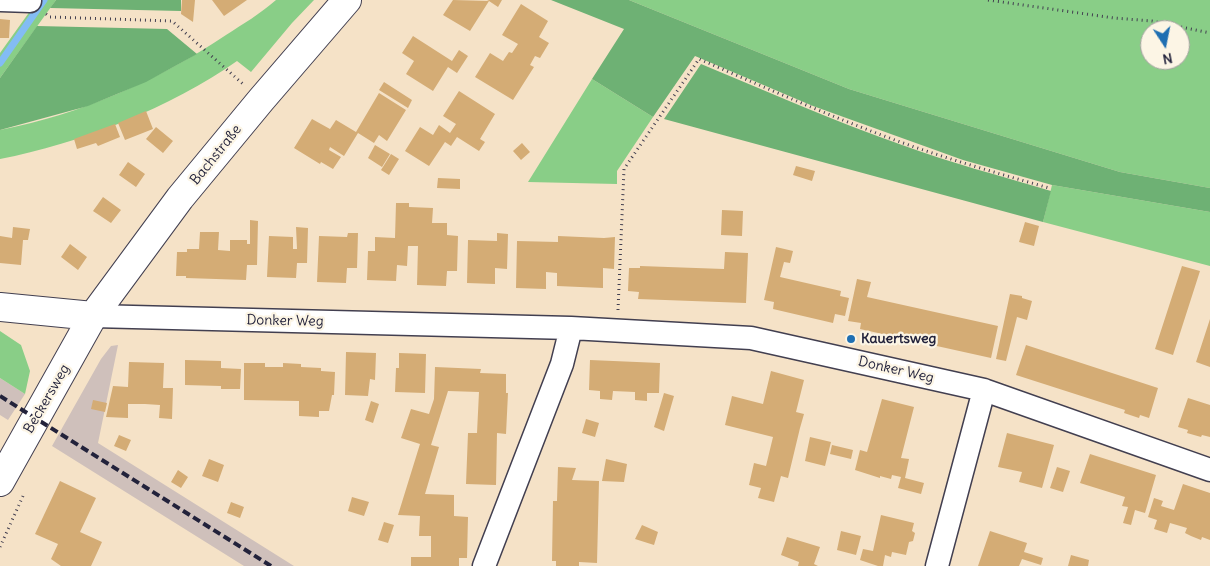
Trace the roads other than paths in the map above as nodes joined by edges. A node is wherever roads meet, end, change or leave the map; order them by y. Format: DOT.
graph roads {
  1 [pos="0,0"];
  2 [pos="347,0"];
  3 [pos="30,2"];
  4 [pos="0,307"];
  5 [pos="93,316"];
  6 [pos="571,328"];
  7 [pos="984,390"];
  8 [pos="1210,470"];
  9 [pos="0,482"];
  10 [pos="484,566"];
  11 [pos="937,566"];
  1 -- 3 [label="street"];
  2 -- 5 [label="street, Bachstraße"];
  4 -- 5 [label="street, Donker Weg"];
  5 -- 6 [label="street, Donker Weg"];
  5 -- 9 [label="street, Beckersweg"];
  6 -- 7 [label="street, Donker Weg"];
  6 -- 10 [label="street"];
  7 -- 8 [label="street, Donker Weg"];
  7 -- 11 [label="street"];
}
